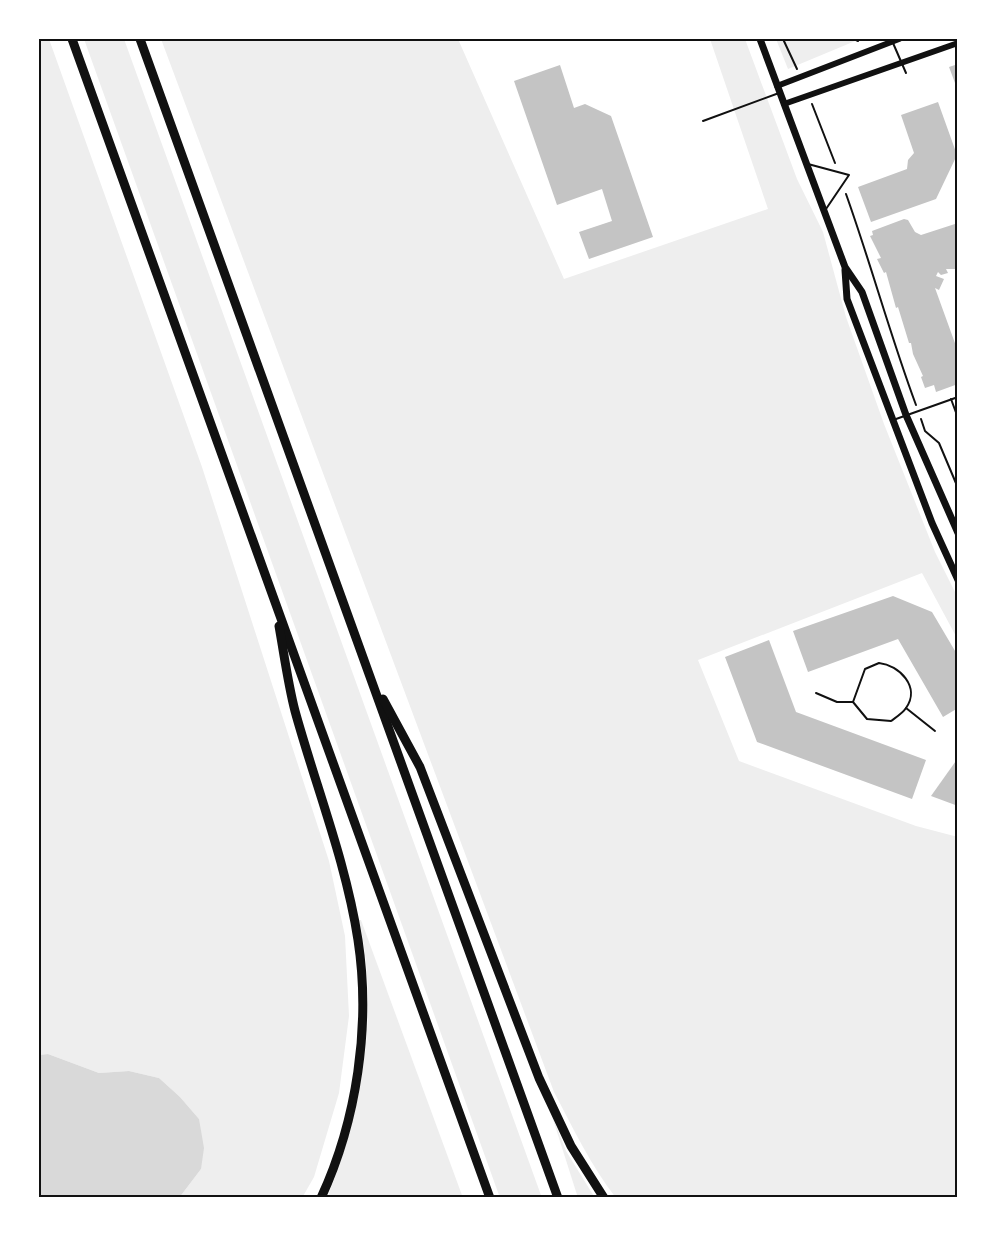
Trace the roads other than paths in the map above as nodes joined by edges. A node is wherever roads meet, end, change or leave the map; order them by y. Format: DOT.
graph roads {
  1 [pos="72,39"];
  2 [pos="140,39"];
  3 [pos="760,39"];
  4 [pos="896,40"];
  5 [pos="958,43"];
  6 [pos="901,64"];
  7 [pos="906,73"];
  8 [pos="778,89"];
  9 [pos="784,104"];
  10 [pos="703,121"];
  11 [pos="806,163"];
  12 [pos="824,212"];
  13 [pos="845,267"];
  14 [pos="958,397"];
  15 [pos="951,399"];
  16 [pos="906,415"];
  17 [pos="958,418"];
  18 [pos="892,420"];
  19 [pos="958,533"];
  20 [pos="958,580"];
  21 [pos="274,600"];
  22 [pos="368,670"];
  23 [pos="816,693"];
  24 [pos="854,702"];
  25 [pos="906,708"];
  26 [pos="935,731"];
  27 [pos="321,1198"];
  28 [pos="490,1198"];
  29 [pos="558,1198"];
  30 [pos="604,1198"];
  1 -- 21 [label="highway"];
  2 -- 22 [label="highway"];
  3 -- 8 [label="main road"];
  4 -- 6 [label="lane"];
  4 -- 8 [label="street"];
  5 -- 6 [label="street"];
  6 -- 7 [label="lane"];
  6 -- 9 [label="street"];
  8 -- 9 [label="main road"];
  8 -- 10 [label="lane"];
  9 -- 11 [label="main road"];
  11 -- 12 [label="main road"];
  11 -- 12 [label="lane"];
  12 -- 13 [label="main road"];
  13 -- 16 [label="main road"];
  13 -- 18 [label="main road"];
  14 -- 15 [label="lane"];
  15 -- 16 [label="lane"];
  15 -- 17 [label="lane"];
  16 -- 18 [label="lane"];
  16 -- 19 [label="main road"];
  18 -- 20 [label="main road"];
  21 -- 27 [label="highway"];
  21 -- 28 [label="highway"];
  22 -- 29 [label="highway"];
  22 -- 30 [label="highway"];
  23 -- 24 [label="lane"];
  24 -- 25 [label="lane"];
  24 -- 25 [label="lane"];
  25 -- 26 [label="lane"];
}
